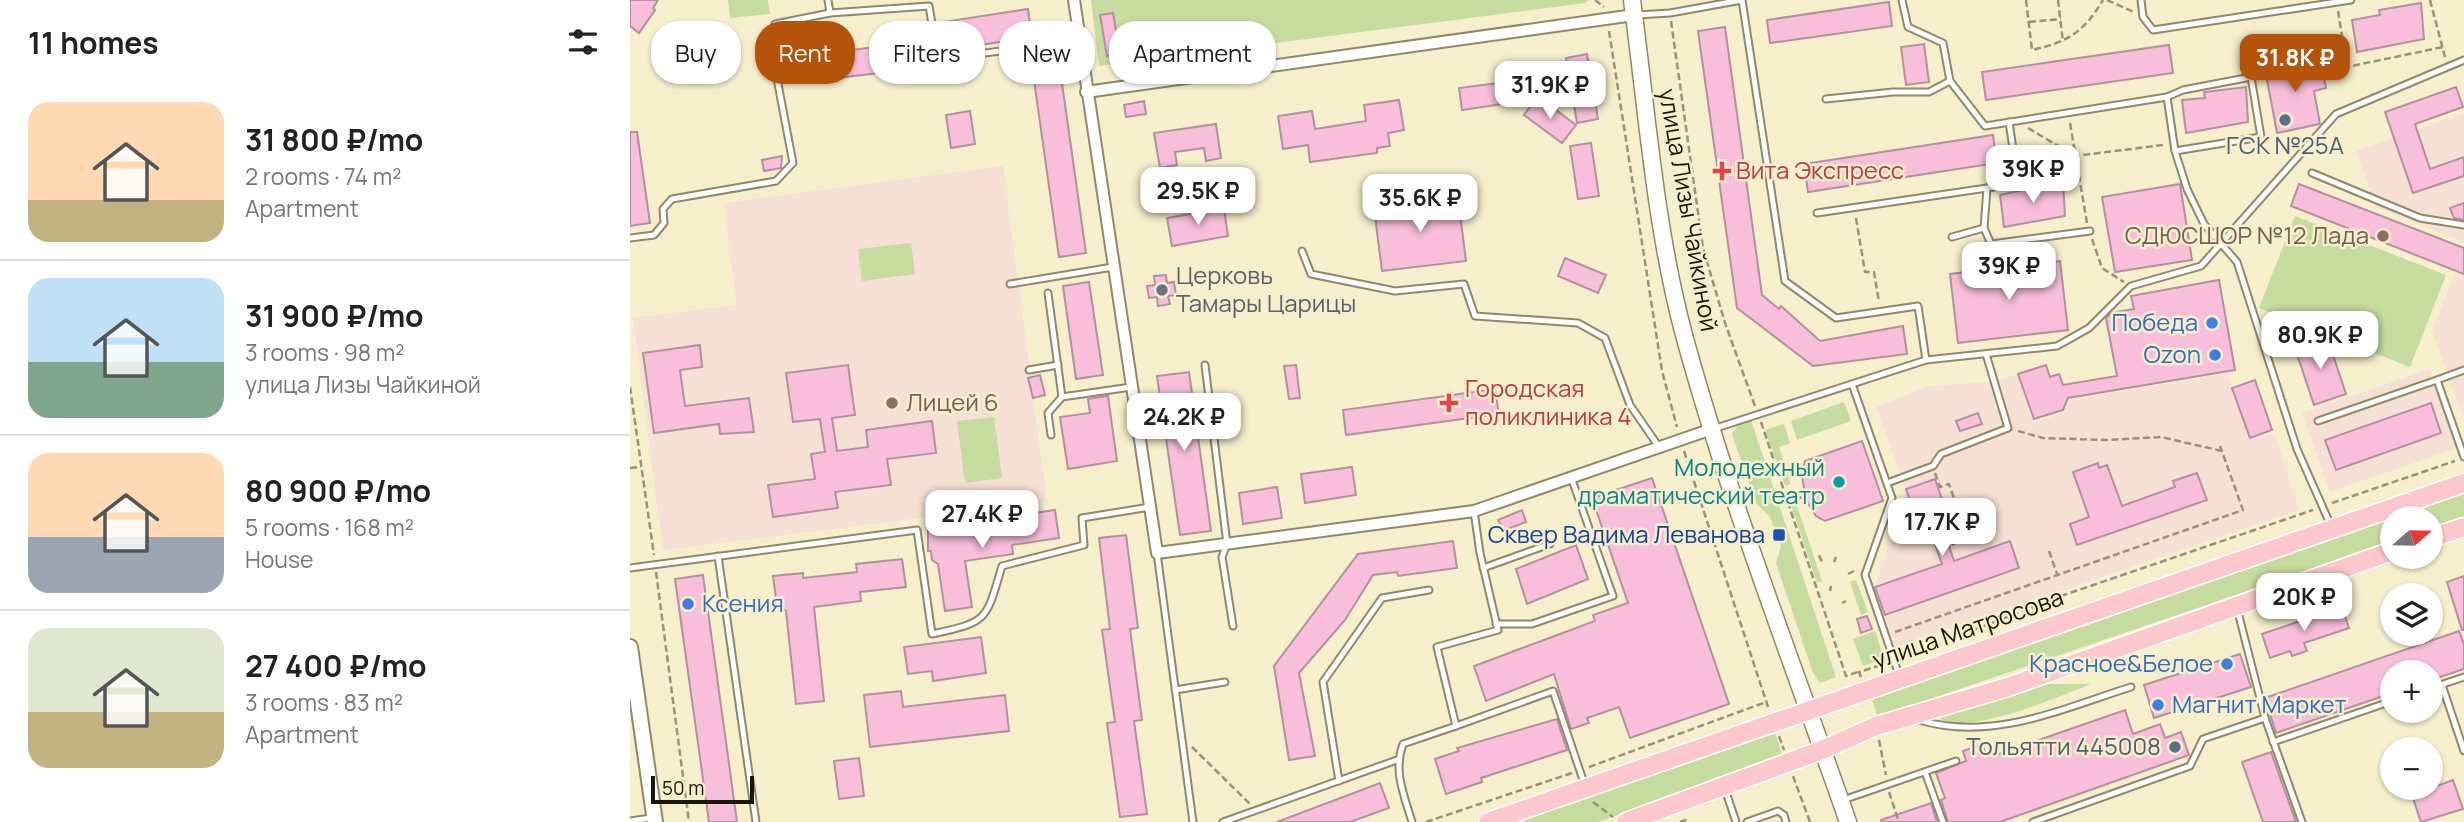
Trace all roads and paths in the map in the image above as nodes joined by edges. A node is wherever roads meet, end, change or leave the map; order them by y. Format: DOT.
graph roads {
  1 [pos="828,0"];
  2 [pos="933,0"];
  3 [pos="1074,0"];
  4 [pos="1902,0"];
  5 [pos="2026,0"];
  6 [pos="2058,0"];
  7 [pos="2105,0"];
  8 [pos="2141,0"];
  9 [pos="2351,0"];
  10 [pos="2430,0"];
  11 [pos="2336,2"];
  12 [pos="929,6"];
  13 [pos="1633,8"];
  14 [pos="830,13"];
  15 [pos="1670,13"];
  16 [pos="2143,17"];
  17 [pos="2061,19"];
  18 [pos="1077,21"];
  19 [pos="2029,23"];
  20 [pos="2064,43"];
  21 [pos="2443,47"];
  22 [pos="999,51"];
  23 [pos="1613,51"];
  24 [pos="2464,60"];
  25 [pos="2448,67"];
  26 [pos="1950,81"];
  27 [pos="1085,84"];
  28 [pos="1086,92"];
  29 [pos="2166,97"];
  30 [pos="1826,99"];
  31 [pos="2068,113"];
  32 [pos="2013,121"];
  33 [pos="2174,144"];
  34 [pos="2175,151"];
  35 [pos="2075,156"];
  36 [pos="2312,173"];
  37 [pos="2045,179"];
  38 [pos="2018,183"];
  39 [pos="1987,188"];
  40 [pos="1854,208"];
  41 [pos="1817,213"];
  42 [pos="2464,225"];
  43 [pos="1984,228"];
  44 [pos="2090,231"];
  45 [pos="1952,237"];
  46 [pos="630,238"];
  47 [pos="2221,244"];
  48 [pos="1302,251"];
  49 [pos="1113,267"];
  50 [pos="1010,284"];
  51 [pos="2131,286"];
  52 [pos="1048,293"];
  53 [pos="1880,312"];
  54 [pos="1986,354"];
  55 [pos="1926,360"];
  56 [pos="1058,365"];
  57 [pos="1205,365"];
  58 [pos="2464,369"];
  59 [pos="1029,370"];
  60 [pos="2437,380"];
  61 [pos="1852,384"];
  62 [pos="630,387"];
  63 [pos="1131,387"];
  64 [pos="1062,397"];
  65 [pos="1758,415"];
  66 [pos="2318,421"];
  67 [pos="2008,428"];
  68 [pos="1712,429"];
  69 [pos="1051,435"];
  70 [pos="1680,440"];
  71 [pos="2220,446"];
  72 [pos="1659,447"];
  73 [pos="2222,452"];
  74 [pos="2464,457"];
  75 [pos="641,467"];
  76 [pos="1933,467"];
  77 [pos="630,468"];
  78 [pos="1570,477"];
  79 [pos="1887,483"];
  80 [pos="2464,483"];
  81 [pos="1805,496"];
  82 [pos="1788,502"];
  83 [pos="2323,506"];
  84 [pos="1150,508"];
  85 [pos="1474,511"];
  86 [pos="2464,527"];
  87 [pos="2332,529"];
  88 [pos="2443,534"];
  89 [pos="1967,536"];
  90 [pos="1227,544"];
  91 [pos="1550,544"];
  92 [pos="1970,544"];
  93 [pos="1952,545"];
  94 [pos="2049,551"];
  95 [pos="1157,553"];
  96 [pos="1819,555"];
  97 [pos="2380,555"];
  98 [pos="718,556"];
  99 [pos="1836,557"];
  100 [pos="1822,562"];
  101 [pos="1834,562"];
  102 [pos="655,564"];
  103 [pos="630,568"];
  104 [pos="1483,568"];
  105 [pos="1854,571"];
  106 [pos="1848,574"];
  107 [pos="2057,574"];
  108 [pos="1429,590"];
  109 [pos="2064,595"];
  110 [pos="2237,605"];
  111 [pos="1496,624"];
  112 [pos="1233,626"];
  113 [pos="1885,635"];
  114 [pos="630,647"];
  115 [pos="1859,672"];
  116 [pos="2464,677"];
  117 [pos="1900,678"];
  118 [pos="1225,682"];
  119 [pos="2443,685"];
  120 [pos="2131,687"];
  121 [pos="2443,688"];
  122 [pos="1175,690"];
  123 [pos="1766,702"];
  124 [pos="2380,705"];
  125 [pos="1808,709"];
  126 [pos="1905,716"];
  127 [pos="2264,718"];
  128 [pos="1774,721"];
  129 [pos="1456,726"];
  130 [pos="1181,737"];
  131 [pos="2273,742"];
  132 [pos="1822,750"];
  133 [pos="2464,751"];
  134 [pos="1397,760"];
  135 [pos="1956,761"];
  136 [pos="1789,763"];
  137 [pos="1925,772"];
  138 [pos="1339,781"];
  139 [pos="1581,782"];
  140 [pos="1724,786"];
  141 [pos="1840,801"];
  142 [pos="1258,811"];
  143 [pos="1689,819"];
  144 [pos="655,820"];
  145 [pos="630,821"];
  146 [pos="690,822"];
  147 [pos="756,822"];
  148 [pos="1193,822"];
  149 [pos="1223,822"];
  150 [pos="1412,822"];
  151 [pos="1426,822"];
  152 [pos="1488,822"];
  153 [pos="1619,822"];
  154 [pos="1626,822"];
  155 [pos="1680,822"];
  156 [pos="1736,822"];
  157 [pos="1747,822"];
  158 [pos="1786,822"];
  159 [pos="1810,822"];
  160 [pos="1848,822"];
  161 [pos="1943,822"];
  162 [pos="2032,822"];
  163 [pos="2302,822"];
  1 -- 14 [label="lane"];
  2 -- 12 [label="lane"];
  3 -- 18 [label="street"];
  4 -- 26 [label="lane"];
  5 -- 19 [label="path"];
  6 -- 17 [label="path"];
  7 -- 16 [label="path"];
  7 -- 20 [label="path"];
  8 -- 16 [label="lane"];
  9 -- 11 [label="lane"];
  10 -- 21 [label="path"];
  11 -- 16 [label="lane"];
  11 -- 21 [label="path"];
  12 -- 14 [label="lane"];
  12 -- 22 [label="lane"];
  13 -- 15 [label="lane"];
  13 -- 28 [label="street"];
  13 -- 68 [label="main road, улица Лизы Чайкиной"];
  14 -- 46 [label="lane"];
  15 -- 53 [label="lane"];
  15 -- 65 [label="path"];
  17 -- 19 [label="path"];
  17 -- 20 [label="path"];
  19 -- 20 [label="path"];
  21 -- 25 [label="path"];
  23 -- 70 [label="path"];
  24 -- 25 [label="lane"];
  25 -- 47 [label="lane"];
  26 -- 30 [label="lane"];
  26 -- 32 [label="lane"];
  27 -- 28 [label="street"];
  28 -- 49 [label="street"];
  29 -- 31 [label="lane"];
  29 -- 33 [label="lane"];
  29 -- 34 [label="lane"];
  31 -- 32 [label="lane"];
  31 -- 35 [label="path"];
  32 -- 35 [label="path"];
  32 -- 38 [label="lane"];
  33 -- 34 [label="lane"];
  33 -- 35 [label="path"];
  34 -- 47 [label="lane"];
  35 -- 44 [label="path"];
  36 -- 42 [label="lane"];
  37 -- 38 [label="lane"];
  38 -- 39 [label="lane"];
  39 -- 40 [label="lane"];
  39 -- 43 [label="lane"];
  40 -- 41 [label="lane"];
  40 -- 53 [label="path"];
  43 -- 44 [label="lane"];
  43 -- 45 [label="lane"];
  44 -- 51 [label="path"];
  47 -- 51 [label="lane"];
  47 -- 83 [label="lane"];
  48 -- 72 [label="lane"];
  49 -- 50 [label="lane"];
  49 -- 63 [label="street"];
  51 -- 54 [label="lane"];
  52 -- 56 [label="lane"];
  53 -- 55 [label="lane"];
  54 -- 55 [label="lane"];
  54 -- 67 [label="lane"];
  55 -- 61 [label="lane"];
  56 -- 59 [label="lane"];
  56 -- 64 [label="lane"];
  57 -- 90 [label="lane"];
  58 -- 60 [label="lane"];
  60 -- 66 [label="lane"];
  60 -- 74 [label="lane"];
  61 -- 65 [label="lane"];
  61 -- 79 [label="lane"];
  62 -- 75 [label="path"];
  63 -- 64 [label="lane"];
  63 -- 84 [label="street"];
  64 -- 69 [label="lane"];
  65 -- 68 [label="lane"];
  65 -- 82 [label="path"];
  67 -- 73 [label="path"];
  67 -- 76 [label="lane"];
  68 -- 70 [label="street"];
  68 -- 125 [label="main road, улица Лизы Чайкиной"];
  70 -- 72 [label="street"];
  70 -- 123 [label="path"];
  71 -- 73 [label="path"];
  72 -- 78 [label="street"];
  73 -- 107 [label="path"];
  74 -- 83 [label="path"];
  75 -- 77 [label="path"];
  75 -- 102 [label="path"];
  76 -- 79 [label="lane"];
  76 -- 89 [label="path"];
  78 -- 85 [label="street"];
  78 -- 111 [label="lane"];
  79 -- 113 [label="lane"];
  80 -- 87 [label="main road, улица Матросова"];
  81 -- 82 [label="path"];
  82 -- 115 [label="path"];
  83 -- 87 [label="lane"];
  83 -- 109 [label="path"];
  84 -- 95 [label="street"];
  84 -- 98 [label="lane"];
  85 -- 90 [label="street"];
  85 -- 104 [label="lane"];
  86 -- 88 [label="main road"];
  87 -- 117 [label="main road, улица Матросова"];
  89 -- 92 [label="path"];
  89 -- 93 [label="path"];
  90 -- 95 [label="street"];
  90 -- 112 [label="lane"];
  91 -- 104 [label="lane"];
  94 -- 107 [label="path"];
  95 -- 122 [label="lane"];
  96 -- 100 [label="path"];
  97 -- 110 [label="main road"];
  98 -- 102 [label="lane"];
  98 -- 147 [label="lane"];
  99 -- 101 [label="path"];
  102 -- 103 [label="lane"];
  102 -- 146 [label="path"];
  104 -- 111 [label="lane"];
  105 -- 106 [label="path"];
  107 -- 113 [label="path"];
  108 -- 138 [label="lane"];
  110 -- 126 [label="main road"];
  110 -- 127 [label="lane"];
  111 -- 129 [label="lane"];
  113 -- 117 [label="lane"];
  114 -- 144 [label="street"];
  116 -- 119 [label="lane"];
  117 -- 125 [label="main road, улица Матросова"];
  118 -- 122 [label="lane"];
  120 -- 126 [label="lane"];
  121 -- 133 [label="lane"];
  122 -- 130 [label="lane"];
  123 -- 128 [label="path"];
  123 -- 139 [label="path"];
  124 -- 131 [label="lane"];
  125 -- 128 [label="main road, улица Матросова"];
  125 -- 132 [label="main road, улица Лизы Чайкиной"];
  126 -- 132 [label="main road"];
  127 -- 131 [label="lane"];
  127 -- 162 [label="lane"];
  128 -- 136 [label="path"];
  128 -- 139 [label="main road, улица Матросова"];
  129 -- 134 [label="lane"];
  129 -- 139 [label="lane"];
  130 -- 142 [label="path"];
  130 -- 148 [label="lane"];
  131 -- 163 [label="lane"];
  132 -- 136 [label="main road"];
  132 -- 141 [label="main road, улица Лизы Чайкиной"];
  134 -- 138 [label="lane"];
  134 -- 150 [label="lane"];
  135 -- 137 [label="lane"];
  136 -- 140 [label="main road"];
  136 -- 159 [label="path"];
  137 -- 141 [label="lane"];
  137 -- 161 [label="lane"];
  138 -- 142 [label="lane"];
  139 -- 151 [label="path"];
  139 -- 152 [label="main road, улица Матросова"];
  139 -- 153 [label="path"];
  140 -- 154 [label="main road"];
  140 -- 156 [label="lane"];
  141 -- 160 [label="main road, улица Лизы Чайкиной"];
  142 -- 149 [label="lane"];
  143 -- 155 [label="path"];
  144 -- 145 [label="lane"];
  157 -- 158 [label="lane"];
}
